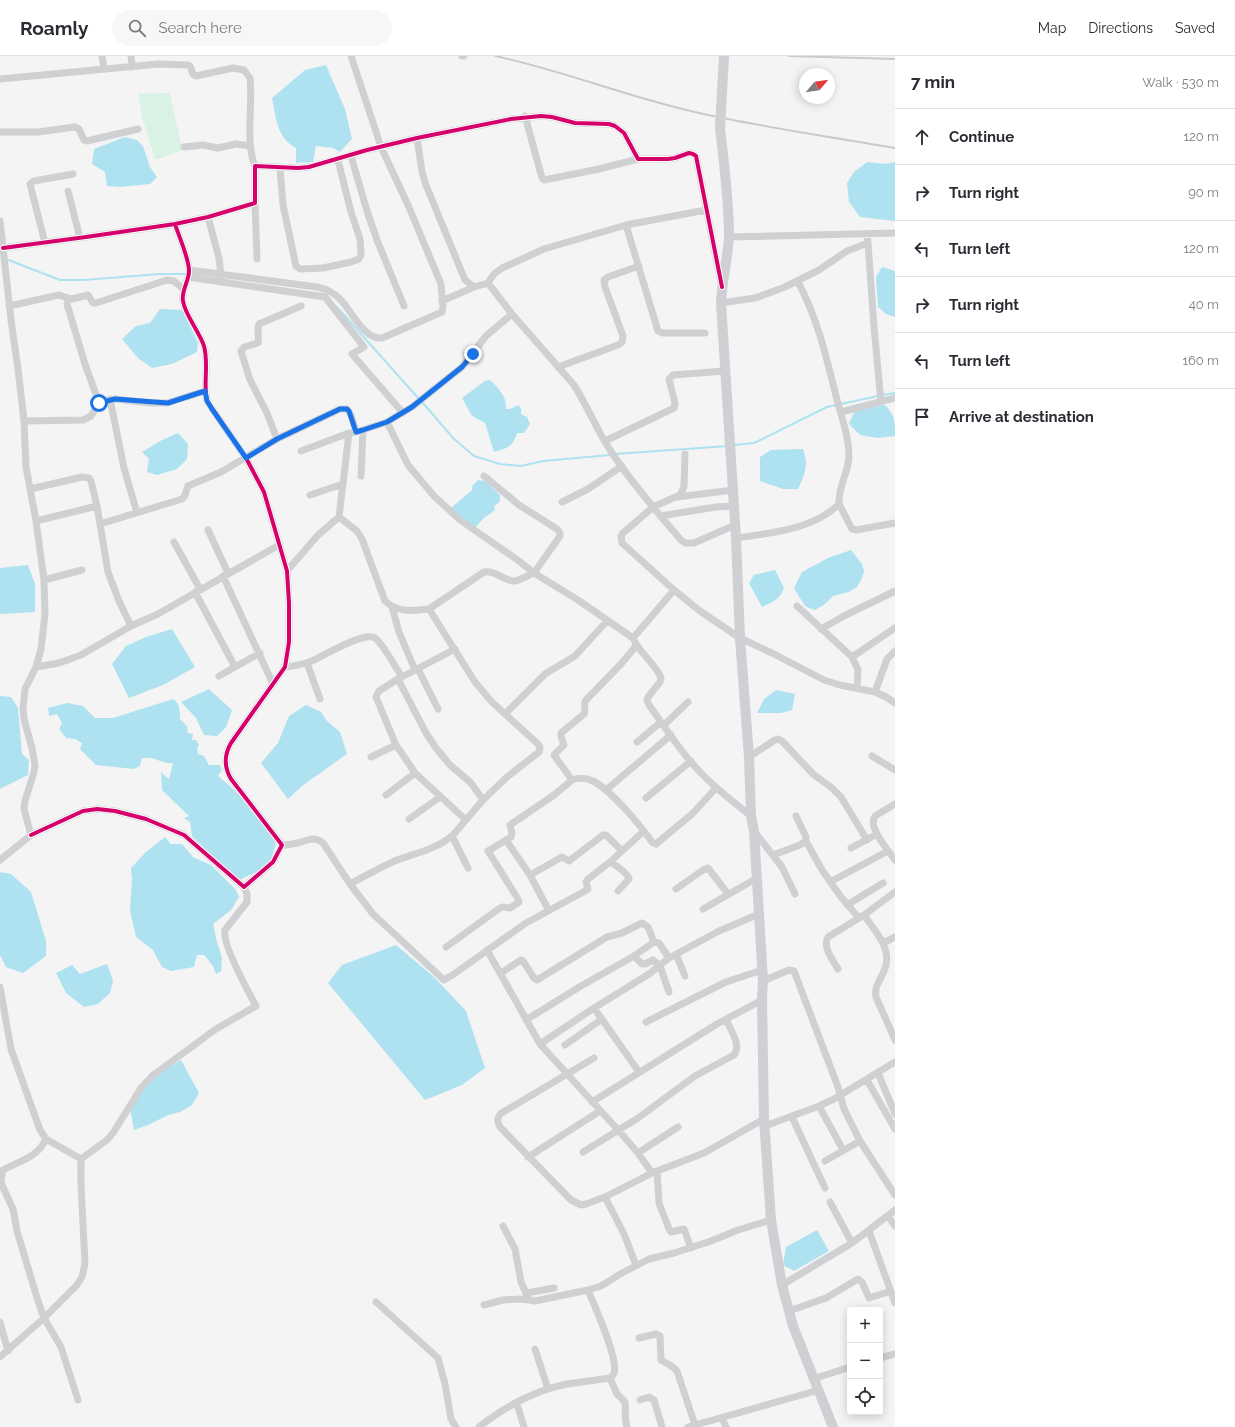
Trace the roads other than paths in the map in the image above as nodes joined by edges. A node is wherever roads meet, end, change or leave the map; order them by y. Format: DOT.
graph roads {
  1 [pos="102,56"];
  2 [pos="131,56"];
  3 [pos="351,56"];
  4 [pos="724,56"];
  5 [pos="132,67"];
  6 [pos="104,69"];
  7 [pos="0,79"];
  8 [pos="525,116"];
  9 [pos="138,129"];
  10 [pos="0,132"];
  11 [pos="417,138"];
  12 [pos="250,146"];
  13 [pos="381,146"];
  14 [pos="184,147"];
  15 [pos="350,156"];
  16 [pos="638,159"];
  17 [pos="338,160"];
  18 [pos="255,166"];
  19 [pos="280,168"];
  20 [pos="73,174"];
  21 [pos="68,191"];
  22 [pos="255,203"];
  23 [pos="706,210"];
  24 [pos="208,217"];
  25 [pos="0,221"];
  26 [pos="175,224"];
  27 [pos="626,225"];
  28 [pos="895,233"];
  29 [pos="867,234"];
  30 [pos="729,237"];
  31 [pos="80,238"];
  32 [pos="45,243"];
  33 [pos="868,243"];
  34 [pos="4,255"];
  35 [pos="257,259"];
  36 [pos="639,266"];
  37 [pos="189,273"];
  38 [pos="221,275"];
  39 [pos="798,282"];
  40 [pos="488,283"];
  41 [pos="474,287"];
  42 [pos="722,287"];
  43 [pos="184,290"];
  44 [pos="71,299"];
  45 [pos="442,301"];
  46 [pos="721,303"];
  47 [pos="9,306"];
  48 [pos="301,306"];
  49 [pos="404,306"];
  50 [pos="512,314"];
  51 [pos="705,334"];
  52 [pos="376,339"];
  53 [pos="364,347"];
  54 [pos="558,367"];
  55 [pos="725,371"];
  56 [pos="205,391"];
  57 [pos="881,397"];
  58 [pos="895,398"];
  59 [pos="110,399"];
  60 [pos="99,403"];
  61 [pos="839,407"];
  62 [pos="403,413"];
  63 [pos="24,421"];
  64 [pos="387,422"];
  65 [pos="356,432"];
  66 [pos="277,439"];
  67 [pos="605,441"];
  68 [pos="301,451"];
  69 [pos="685,454"];
  70 [pos="246,458"];
  71 [pos="622,466"];
  72 [pos="361,476"];
  73 [pos="484,476"];
  74 [pos="343,484"];
  75 [pos="30,489"];
  76 [pos="733,490"];
  77 [pos="310,495"];
  78 [pos="676,497"];
  79 [pos="562,502"];
  80 [pos="839,504"];
  81 [pos="97,506"];
  82 [pos="734,506"];
  83 [pos="653,507"];
  84 [pos="137,513"];
  85 [pos="660,516"];
  86 [pos="339,517"];
  87 [pos="36,521"];
  88 [pos="895,523"];
  89 [pos="100,524"];
  90 [pos="735,525"];
  91 [pos="208,530"];
  92 [pos="736,538"];
  93 [pos="174,542"];
  94 [pos="279,545"];
  95 [pos="82,570"];
  96 [pos="287,571"];
  97 [pos="534,573"];
  98 [pos="226,575"];
  99 [pos="44,580"];
  100 [pos="674,590"];
  101 [pos="197,591"];
  102 [pos="895,591"];
  103 [pos="797,606"];
  104 [pos="392,607"];
  105 [pos="429,609"];
  106 [pos="607,621"];
  107 [pos="131,626"];
  108 [pos="895,628"];
  109 [pos="821,629"];
  110 [pos="632,638"];
  111 [pos="740,638"];
  112 [pos="636,646"];
  113 [pos="455,649"];
  114 [pos="895,651"];
  115 [pos="260,653"];
  116 [pos="852,657"];
  117 [pos="307,663"];
  118 [pos="36,667"];
  119 [pos="235,667"];
  120 [pos="285,667"];
  121 [pos="416,670"];
  122 [pos="219,676"];
  123 [pos="400,678"];
  124 [pos="273,684"];
  125 [pos="857,687"];
  126 [pos="875,692"];
  127 [pos="320,699"];
  128 [pos="688,702"];
  129 [pos="894,702"];
  130 [pos="438,709"];
  131 [pos="505,714"];
  132 [pos="663,724"];
  133 [pos="671,735"];
  134 [pos="637,742"];
  135 [pos="396,745"];
  136 [pos="872,756"];
  137 [pos="371,757"];
  138 [pos="749,757"];
  139 [pos="691,761"];
  140 [pos="895,770"];
  141 [pos="415,773"];
  142 [pos="572,780"];
  143 [pos="716,788"];
  144 [pos="606,790"];
  145 [pos="386,794"];
  146 [pos="440,797"];
  147 [pos="646,798"];
  148 [pos="483,800"];
  149 [pos="895,804"];
  150 [pos="751,816"];
  151 [pos="796,816"];
  152 [pos="409,820"];
  153 [pos="466,820"];
  154 [pos="754,830"];
  155 [pos="644,831"];
  156 [pos="877,834"];
  157 [pos="31,835"];
  158 [pos="452,836"];
  159 [pos="506,840"];
  160 [pos="867,840"];
  161 [pos="806,841"];
  162 [pos="282,844"];
  163 [pos="851,848"];
  164 [pos="622,851"];
  165 [pos="888,851"];
  166 [pos="773,855"];
  167 [pos="0,860"];
  168 [pos="895,860"];
  169 [pos="610,862"];
  170 [pos="468,868"];
  171 [pos="530,875"];
  172 [pos="756,878"];
  173 [pos="830,882"];
  174 [pos="883,883"];
  175 [pos="350,884"];
  176 [pos="244,887"];
  177 [pos="676,890"];
  178 [pos="618,891"];
  179 [pos="895,892"];
  180 [pos="728,894"];
  181 [pos="795,894"];
  182 [pos="847,904"];
  183 [pos="703,908"];
  184 [pos="549,911"];
  185 [pos="759,914"];
  186 [pos="861,916"];
  187 [pos="895,937"];
  188 [pos="654,942"];
  189 [pos="883,943"];
  190 [pos="446,947"];
  191 [pos="487,950"];
  192 [pos="676,954"];
  193 [pos="634,956"];
  194 [pos="669,958"];
  195 [pos="660,966"];
  196 [pos="838,969"];
  197 [pos="762,970"];
  198 [pos="501,973"];
  199 [pos="685,976"];
  200 [pos="763,981"];
  201 [pos="0,988"];
  202 [pos="669,992"];
  203 [pos="762,1000"];
  204 [pos="594,1008"];
  205 [pos="602,1019"];
  206 [pos="526,1020"];
  207 [pos="726,1020"];
  208 [pos="646,1022"];
  209 [pos="895,1040"];
  210 [pos="540,1044"];
  211 [pos="565,1045"];
  212 [pos="594,1058"];
  213 [pos="895,1062"];
  214 [pos="639,1072"];
  215 [pos="878,1073"];
  216 [pos="567,1074"];
  217 [pos="867,1080"];
  218 [pos="841,1095"];
  219 [pos="592,1102"];
  220 [pos="818,1106"];
  221 [pos="600,1111"];
  222 [pos="895,1114"];
  223 [pos="792,1117"];
  224 [pos="764,1122"];
  225 [pos="678,1127"];
  226 [pos="895,1129"];
  227 [pos="619,1131"];
  228 [pos="46,1139"];
  229 [pos="860,1141"];
  230 [pos="843,1150"];
  231 [pos="583,1152"];
  232 [pos="638,1153"];
  233 [pos="528,1157"];
  234 [pos="81,1159"];
  235 [pos="825,1161"];
  236 [pos="655,1172"];
  237 [pos="825,1188"];
  238 [pos="895,1195"];
  239 [pos="605,1197"];
  240 [pos="830,1202"];
  241 [pos="895,1210"];
  242 [pos="888,1216"];
  243 [pos="771,1220"];
  244 [pos="503,1226"];
  245 [pos="895,1226"];
  246 [pos="869,1231"];
  247 [pos="852,1243"];
  248 [pos="691,1248"];
  249 [pos="636,1265"];
  250 [pos="782,1285"];
  251 [pos="554,1288"];
  252 [pos="588,1290"];
  253 [pos="891,1291"];
  254 [pos="527,1297"];
  255 [pos="376,1302"];
  256 [pos="895,1303"];
  257 [pos="484,1305"];
  258 [pos="789,1312"];
  259 [pos="44,1318"];
  260 [pos="0,1322"];
  261 [pos="639,1338"];
  262 [pos="535,1349"];
  263 [pos="8,1351"];
  264 [pos="895,1354"];
  265 [pos="883,1357"];
  266 [pos="0,1358"];
  267 [pos="847,1368"];
  268 [pos="610,1378"];
  269 [pos="814,1379"];
  270 [pos="548,1389"];
  271 [pos="818,1390"];
  272 [pos="78,1400"];
  273 [pos="640,1400"];
  274 [pos="517,1404"];
  275 [pos="722,1418"];
  276 [pos="691,1426"];
  277 [pos="456,1427"];
  278 [pos="479,1427"];
  279 [pos="524,1427"];
  280 [pos="628,1427"];
  281 [pos="662,1427"];
  282 [pos="726,1427"];
  283 [pos="833,1427"];
  1 -- 6 [label="street"];
  2 -- 5 [label="street"];
  3 -- 13 [label="street"];
  4 -- 30 [label="main road, bridge"];
  5 -- 6 [label="street"];
  5 -- 12 [label="street"];
  6 -- 7 [label="street"];
  8 -- 11 [label="street"];
  8 -- 16 [label="street"];
  8 -- 16 [label="street"];
  9 -- 10 [label="street"];
  11 -- 13 [label="street"];
  11 -- 41 [label="street"];
  12 -- 14 [label="street"];
  12 -- 18 [label="street"];
  13 -- 15 [label="street"];
  13 -- 45 [label="street"];
  15 -- 17 [label="street"];
  15 -- 49 [label="street"];
  16 -- 23 [label="street"];
  17 -- 19 [label="street"];
  17 -- 19 [label="street"];
  18 -- 19 [label="street"];
  18 -- 22 [label="street"];
  20 -- 32 [label="street"];
  21 -- 31 [label="street"];
  22 -- 24 [label="street"];
  22 -- 35 [label="street"];
  23 -- 27 [label="street"];
  23 -- 42 [label="street"];
  24 -- 26 [label="street"];
  24 -- 38 [label="street"];
  25 -- 34 [label="street"];
  26 -- 31 [label="street"];
  26 -- 37 [label="street"];
  27 -- 36 [label="street"];
  27 -- 40 [label="street"];
  28 -- 29 [label="street"];
  29 -- 30 [label="street"];
  29 -- 33 [label="street"];
  30 -- 42 [label="main road"];
  31 -- 32 [label="street"];
  32 -- 34 [label="street"];
  33 -- 39 [label="street"];
  33 -- 57 [label="street"];
  34 -- 47 [label="street"];
  36 -- 51 [label="street"];
  36 -- 54 [label="street"];
  37 -- 38 [label="street"];
  37 -- 43 [label="street"];
  37 -- 53 [label="street"];
  38 -- 52 [label="street"];
  39 -- 46 [label="street"];
  39 -- 61 [label="street"];
  40 -- 41 [label="street"];
  40 -- 50 [label="street"];
  41 -- 45 [label="street"];
  42 -- 46 [label="main road"];
  43 -- 44 [label="street"];
  43 -- 56 [label="street"];
  44 -- 47 [label="street"];
  44 -- 60 [label="street"];
  45 -- 52 [label="street"];
  46 -- 55 [label="main road"];
  47 -- 63 [label="street"];
  48 -- 66 [label="street"];
  50 -- 54 [label="street"];
  50 -- 62 [label="street"];
  52 -- 53 [label="street"];
  53 -- 62 [label="street"];
  54 -- 67 [label="street"];
  55 -- 67 [label="street"];
  55 -- 76 [label="main road"];
  56 -- 59 [label="street"];
  56 -- 70 [label="street"];
  57 -- 58 [label="street"];
  57 -- 61 [label="street"];
  59 -- 60 [label="street"];
  59 -- 84 [label="street"];
  60 -- 63 [label="street"];
  61 -- 80 [label="street"];
  62 -- 64 [label="street"];
  63 -- 75 [label="street"];
  64 -- 65 [label="street"];
  64 -- 97 [label="street"];
  65 -- 66 [label="street"];
  65 -- 68 [label="street"];
  65 -- 72 [label="street"];
  65 -- 74 [label="street"];
  66 -- 70 [label="street"];
  67 -- 71 [label="street"];
  69 -- 78 [label="street"];
  70 -- 84 [label="street"];
  70 -- 94 [label="street"];
  71 -- 79 [label="street"];
  71 -- 83 [label="street"];
  73 -- 97 [label="street"];
  74 -- 77 [label="street"];
  74 -- 86 [label="street"];
  75 -- 81 [label="street"];
  75 -- 87 [label="street"];
  76 -- 78 [label="street"];
  76 -- 82 [label="main road"];
  78 -- 83 [label="street"];
  80 -- 88 [label="street"];
  80 -- 92 [label="street"];
  81 -- 87 [label="street"];
  81 -- 89 [label="street"];
  82 -- 85 [label="street"];
  82 -- 90 [label="main road"];
  83 -- 85 [label="street"];
  83 -- 100 [label="street"];
  84 -- 89 [label="street"];
  85 -- 90 [label="street"];
  86 -- 96 [label="street"];
  86 -- 104 [label="street"];
  87 -- 99 [label="street"];
  89 -- 107 [label="street"];
  90 -- 92 [label="main road"];
  91 -- 98 [label="street"];
  92 -- 111 [label="main road"];
  93 -- 101 [label="street"];
  94 -- 96 [label="street"];
  94 -- 98 [label="street"];
  95 -- 99 [label="street"];
  96 -- 120 [label="street"];
  97 -- 105 [label="street"];
  97 -- 106 [label="street"];
  98 -- 101 [label="street"];
  98 -- 115 [label="street"];
  99 -- 118 [label="street"];
  100 -- 110 [label="street"];
  100 -- 111 [label="street"];
  101 -- 107 [label="street"];
  101 -- 119 [label="street"];
  102 -- 109 [label="street"];
  103 -- 109 [label="street"];
  104 -- 105 [label="street"];
  104 -- 121 [label="street"];
  105 -- 113 [label="street"];
  106 -- 110 [label="street"];
  106 -- 131 [label="street"];
  107 -- 118 [label="street"];
  108 -- 116 [label="street"];
  109 -- 116 [label="street"];
  110 -- 112 [label="street"];
  111 -- 125 [label="street"];
  111 -- 138 [label="main road"];
  112 -- 132 [label="street"];
  112 -- 142 [label="street"];
  113 -- 121 [label="street"];
  113 -- 131 [label="street"];
  114 -- 126 [label="street"];
  115 -- 119 [label="street"];
  115 -- 124 [label="street"];
  116 -- 125 [label="street"];
  117 -- 120 [label="street"];
  117 -- 123 [label="street"];
  117 -- 127 [label="street"];
  118 -- 157 [label="street"];
  119 -- 122 [label="street"];
  120 -- 124 [label="street"];
  121 -- 123 [label="street"];
  121 -- 130 [label="street"];
  123 -- 135 [label="street"];
  123 -- 148 [label="street"];
  124 -- 162 [label="street"];
  125 -- 126 [label="street"];
  126 -- 129 [label="street"];
  128 -- 132 [label="street"];
  131 -- 148 [label="street"];
  132 -- 133 [label="street"];
  132 -- 134 [label="street"];
  133 -- 139 [label="street"];
  133 -- 144 [label="street"];
  135 -- 137 [label="street"];
  135 -- 141 [label="street"];
  136 -- 140 [label="street"];
  138 -- 150 [label="main road"];
  138 -- 160 [label="street"];
  139 -- 143 [label="street"];
  139 -- 147 [label="street"];
  141 -- 145 [label="street"];
  141 -- 146 [label="street"];
  142 -- 144 [label="street"];
  142 -- 159 [label="street"];
  143 -- 150 [label="street"];
  143 -- 155 [label="street"];
  144 -- 155 [label="street"];
  146 -- 152 [label="street"];
  146 -- 153 [label="street"];
  148 -- 153 [label="street"];
  149 -- 156 [label="street"];
  150 -- 154 [label="main road"];
  151 -- 161 [label="street"];
  153 -- 158 [label="street"];
  154 -- 166 [label="street"];
  154 -- 172 [label="main road"];
  155 -- 164 [label="street"];
  156 -- 160 [label="street"];
  156 -- 165 [label="street"];
  157 -- 167 [label="street"];
  157 -- 176 [label="street"];
  158 -- 170 [label="street"];
  158 -- 175 [label="street"];
  159 -- 171 [label="street"];
  159 -- 190 [label="street"];
  160 -- 163 [label="street"];
  161 -- 166 [label="street"];
  161 -- 173 [label="street"];
  162 -- 175 [label="street"];
  162 -- 176 [label="street"];
  164 -- 169 [label="street"];
  164 -- 171 [label="street"];
  165 -- 168 [label="street"];
  165 -- 173 [label="street"];
  166 -- 181 [label="street"];
  169 -- 178 [label="street"];
  169 -- 184 [label="street"];
  171 -- 184 [label="street"];
  172 -- 180 [label="street"];
  172 -- 185 [label="main road"];
  173 -- 182 [label="street"];
  174 -- 182 [label="street"];
  175 -- 191 [label="street"];
  176 -- 234 [label="street"];
  177 -- 180 [label="street"];
  179 -- 186 [label="street"];
  180 -- 183 [label="street"];
  182 -- 186 [label="street"];
  184 -- 191 [label="street"];
  185 -- 192 [label="street"];
  185 -- 197 [label="main road"];
  186 -- 189 [label="street"];
  186 -- 196 [label="street"];
  187 -- 189 [label="street"];
  188 -- 193 [label="street"];
  188 -- 194 [label="street"];
  188 -- 198 [label="street"];
  189 -- 209 [label="street"];
  191 -- 198 [label="street"];
  192 -- 194 [label="street"];
  192 -- 199 [label="street"];
  193 -- 195 [label="street"];
  193 -- 206 [label="street"];
  194 -- 195 [label="street"];
  195 -- 202 [label="street"];
  195 -- 204 [label="street"];
  197 -- 200 [label="main road"];
  197 -- 208 [label="street"];
  198 -- 206 [label="street"];
  200 -- 203 [label="main road"];
  200 -- 218 [label="street"];
  201 -- 228 [label="street"];
  203 -- 207 [label="street"];
  203 -- 224 [label="main road"];
  204 -- 205 [label="street"];
  204 -- 210 [label="street"];
  205 -- 211 [label="street"];
  205 -- 214 [label="street"];
  206 -- 210 [label="street"];
  207 -- 214 [label="street"];
  207 -- 227 [label="street"];
  210 -- 216 [label="street"];
  212 -- 216 [label="street"];
  213 -- 215 [label="street"];
  214 -- 219 [label="street"];
  215 -- 217 [label="street"];
  215 -- 222 [label="street"];
  216 -- 219 [label="street"];
  216 -- 233 [label="street"];
  217 -- 218 [label="street"];
  217 -- 226 [label="street"];
  218 -- 220 [label="street"];
  218 -- 229 [label="street"];
  219 -- 221 [label="street"];
  220 -- 223 [label="street"];
  220 -- 230 [label="street"];
  221 -- 227 [label="street"];
  221 -- 233 [label="street"];
  223 -- 224 [label="street"];
  223 -- 237 [label="street"];
  224 -- 236 [label="street"];
  224 -- 243 [label="main road"];
  225 -- 232 [label="street"];
  227 -- 231 [label="street"];
  227 -- 232 [label="street"];
  228 -- 234 [label="street"];
  228 -- 259 [label="street"];
  229 -- 230 [label="street"];
  229 -- 238 [label="street"];
  230 -- 235 [label="street"];
  232 -- 236 [label="street"];
  233 -- 239 [label="street"];
  234 -- 259 [label="street"];
  236 -- 239 [label="street"];
  236 -- 248 [label="street"];
  239 -- 249 [label="street"];
  240 -- 247 [label="street"];
  241 -- 242 [label="street"];
  242 -- 245 [label="street"];
  242 -- 246 [label="street"];
  243 -- 248 [label="street"];
  243 -- 250 [label="main road"];
  244 -- 254 [label="street"];
  246 -- 247 [label="street"];
  246 -- 253 [label="street"];
  247 -- 250 [label="street"];
  248 -- 249 [label="street"];
  249 -- 252 [label="street"];
  250 -- 258 [label="main road"];
  251 -- 254 [label="street"];
  252 -- 254 [label="street"];
  252 -- 268 [label="street"];
  253 -- 256 [label="street"];
  253 -- 258 [label="street"];
  254 -- 257 [label="street"];
  255 -- 277 [label="street"];
  258 -- 269 [label="main road"];
  259 -- 263 [label="street"];
  259 -- 272 [label="street"];
  260 -- 263 [label="street"];
  261 -- 276 [label="street"];
  262 -- 270 [label="street"];
  263 -- 266 [label="street"];
  264 -- 265 [label="street"];
  267 -- 269 [label="street"];
  268 -- 270 [label="street"];
  268 -- 280 [label="street"];
  269 -- 271 [label="main road"];
  270 -- 274 [label="street"];
  271 -- 275 [label="street"];
  271 -- 283 [label="main road"];
  273 -- 281 [label="street"];
  274 -- 278 [label="street"];
  274 -- 279 [label="street"];
  275 -- 276 [label="street"];
  275 -- 282 [label="street"];
}
